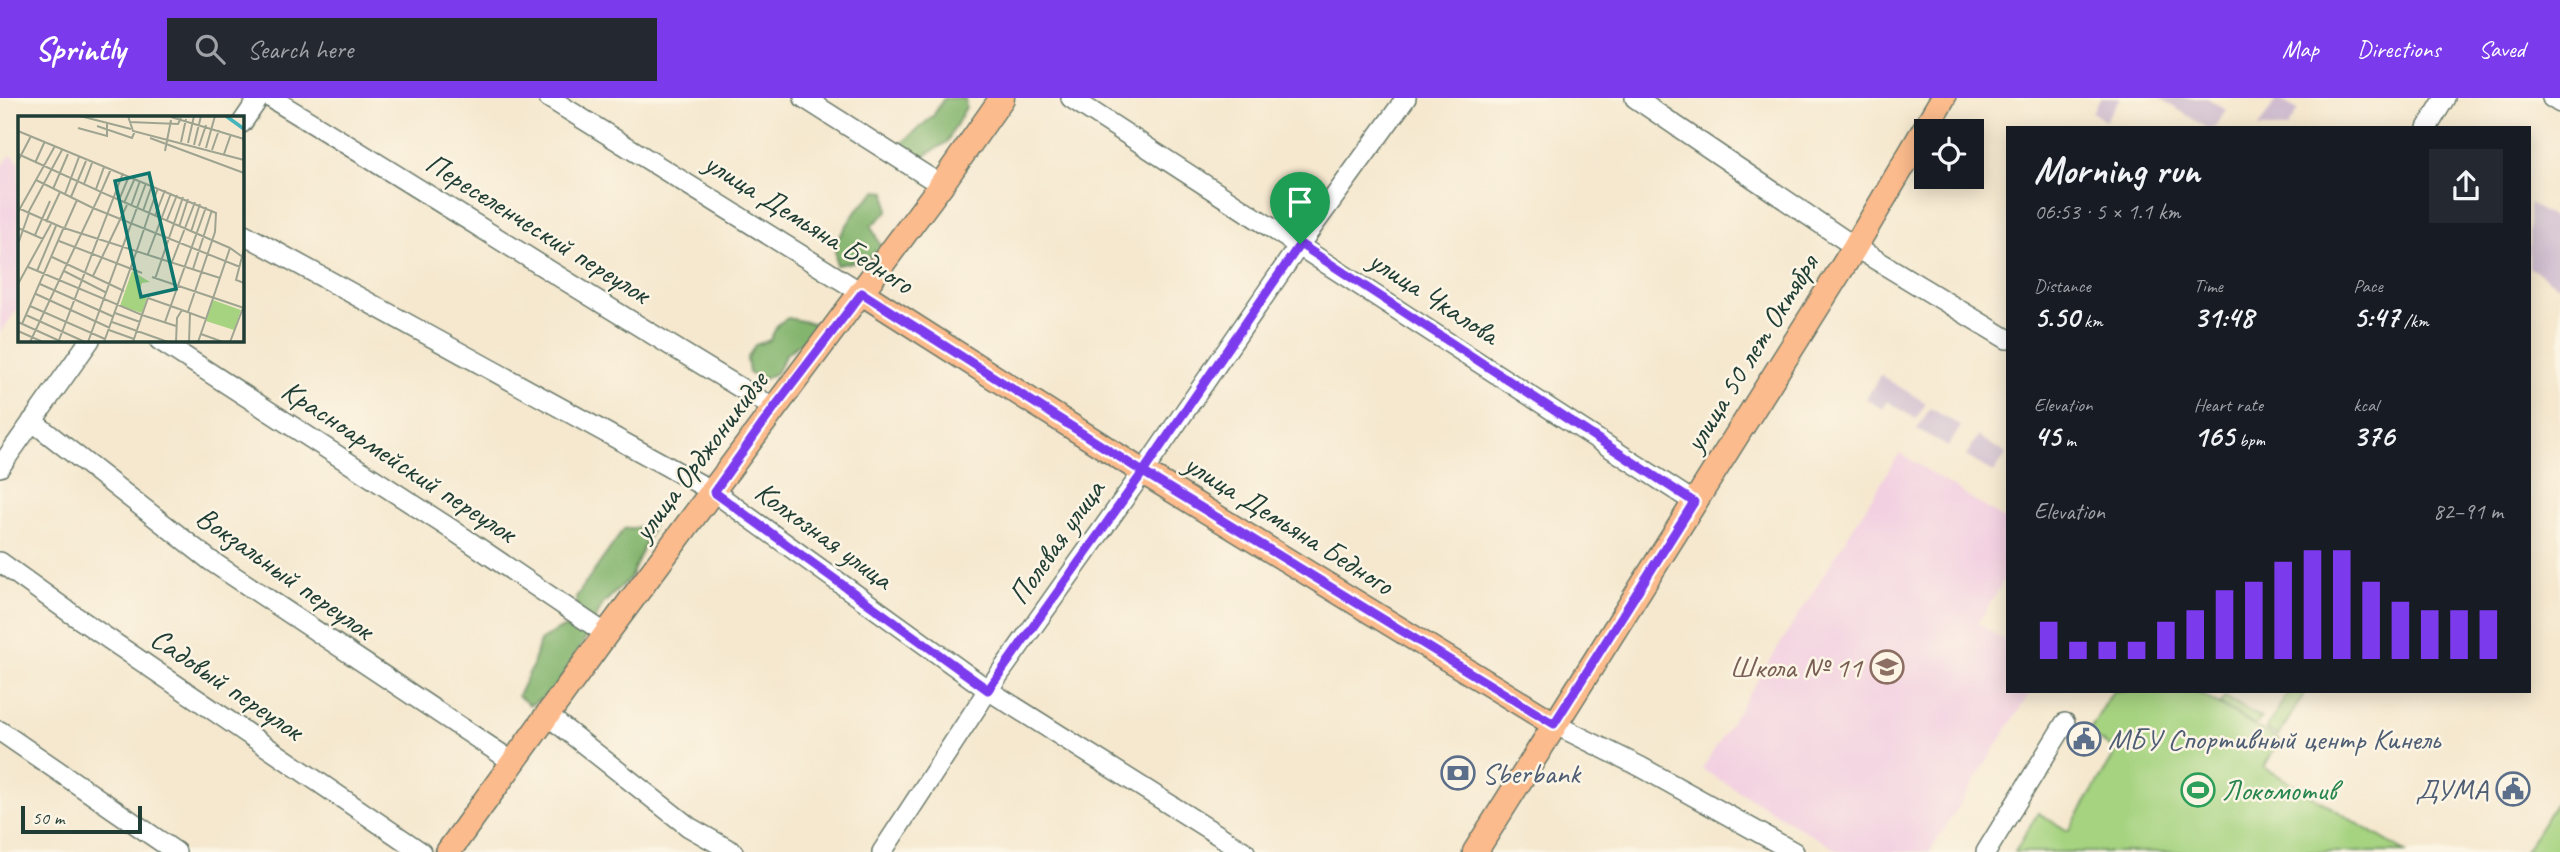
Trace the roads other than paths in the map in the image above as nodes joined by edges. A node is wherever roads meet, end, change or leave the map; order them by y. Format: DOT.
graph roads {
  1 [pos="259,98"];
  2 [pos="271,98"];
  3 [pos="549,98"];
  4 [pos="804,98"];
  5 [pos="1002,98"];
  6 [pos="1071,98"];
  7 [pos="1406,98"];
  8 [pos="1635,98"];
  9 [pos="1942,98"];
  10 [pos="2445,98"];
  11 [pos="2552,98"];
  12 [pos="2560,103"];
  13 [pos="243,122"];
  14 [pos="2428,126"];
  15 [pos="942,185"];
  16 [pos="243,234"];
  17 [pos="1300,244"];
  18 [pos="1855,247"];
  19 [pos="862,293"];
  20 [pos="2006,338"];
  21 [pos="89,341"];
  22 [pos="161,341"];
  23 [pos="774,408"];
  24 [pos="32,421"];
  25 [pos="0,467"];
  26 [pos="1143,472"];
  27 [pos="714,492"];
  28 [pos="1694,502"];
  29 [pos="0,562"];
  30 [pos="606,634"];
  31 [pos="988,690"];
  32 [pos="547,715"];
  33 [pos="2065,723"];
  34 [pos="1554,724"];
  35 [pos="0,731"];
  36 [pos="513,762"];
  37 [pos="176,852"];
  38 [pos="421,852"];
  39 [pos="448,852"];
  40 [pos="733,852"];
  41 [pos="882,852"];
  42 [pos="1245,852"];
  43 [pos="1475,852"];
  44 [pos="1794,852"];
  45 [pos="1986,852"];
  1 -- 13 [label="street"];
  2 -- 23 [label="street, Переселенческий переулок"];
  3 -- 19 [label="street, улица Демьяна Бедного"];
  4 -- 15 [label="street"];
  5 -- 15 [label="main road, улица Орджоникидзе"];
  6 -- 17 [label="street, улица Чкалова"];
  7 -- 17 [label="street, Полевая улица"];
  8 -- 18 [label="street"];
  9 -- 18 [label="main road, улица 50 лет Октября"];
  10 -- 14 [label="street"];
  11 -- 12 [label="street"];
  15 -- 19 [label="main road, улица Орджоникидзе"];
  16 -- 27 [label="street, Колхозная улица"];
  17 -- 26 [label="street, Полевая улица"];
  17 -- 28 [label="street, улица Чкалова"];
  18 -- 20 [label="street"];
  18 -- 28 [label="main road, улица 50 лет Октября"];
  19 -- 23 [label="main road, улица Орджоникидзе"];
  19 -- 26 [label="main road, улица Демьяна Бедного"];
  21 -- 24 [label="street"];
  22 -- 30 [label="street, Красноармейский переулок"];
  23 -- 27 [label="main road, улица Орджоникидзе"];
  24 -- 25 [label="street"];
  24 -- 36 [label="street, Вокзальный переулок"];
  26 -- 31 [label="street, Полевая улица"];
  26 -- 34 [label="main road, улица Демьяна Бедного"];
  27 -- 30 [label="main road, улица Орджоникидзе"];
  27 -- 31 [label="street, Колхозная улица"];
  28 -- 34 [label="main road, улица 50 лет Октября"];
  29 -- 38 [label="street, Садовый переулок"];
  30 -- 32 [label="main road, улица Орджоникидзе"];
  31 -- 41 [label="street, Полевая улица"];
  31 -- 42 [label="street, Колхозная улица"];
  32 -- 36 [label="main road, улица Орджоникидзе"];
  32 -- 40 [label="street"];
  33 -- 45 [label="street"];
  34 -- 43 [label="main road, улица 50 лет Октября"];
  34 -- 44 [label="street, улица Демьяна Бедного"];
  35 -- 37 [label="street"];
  36 -- 39 [label="main road, улица Орджоникидзе"];
}
